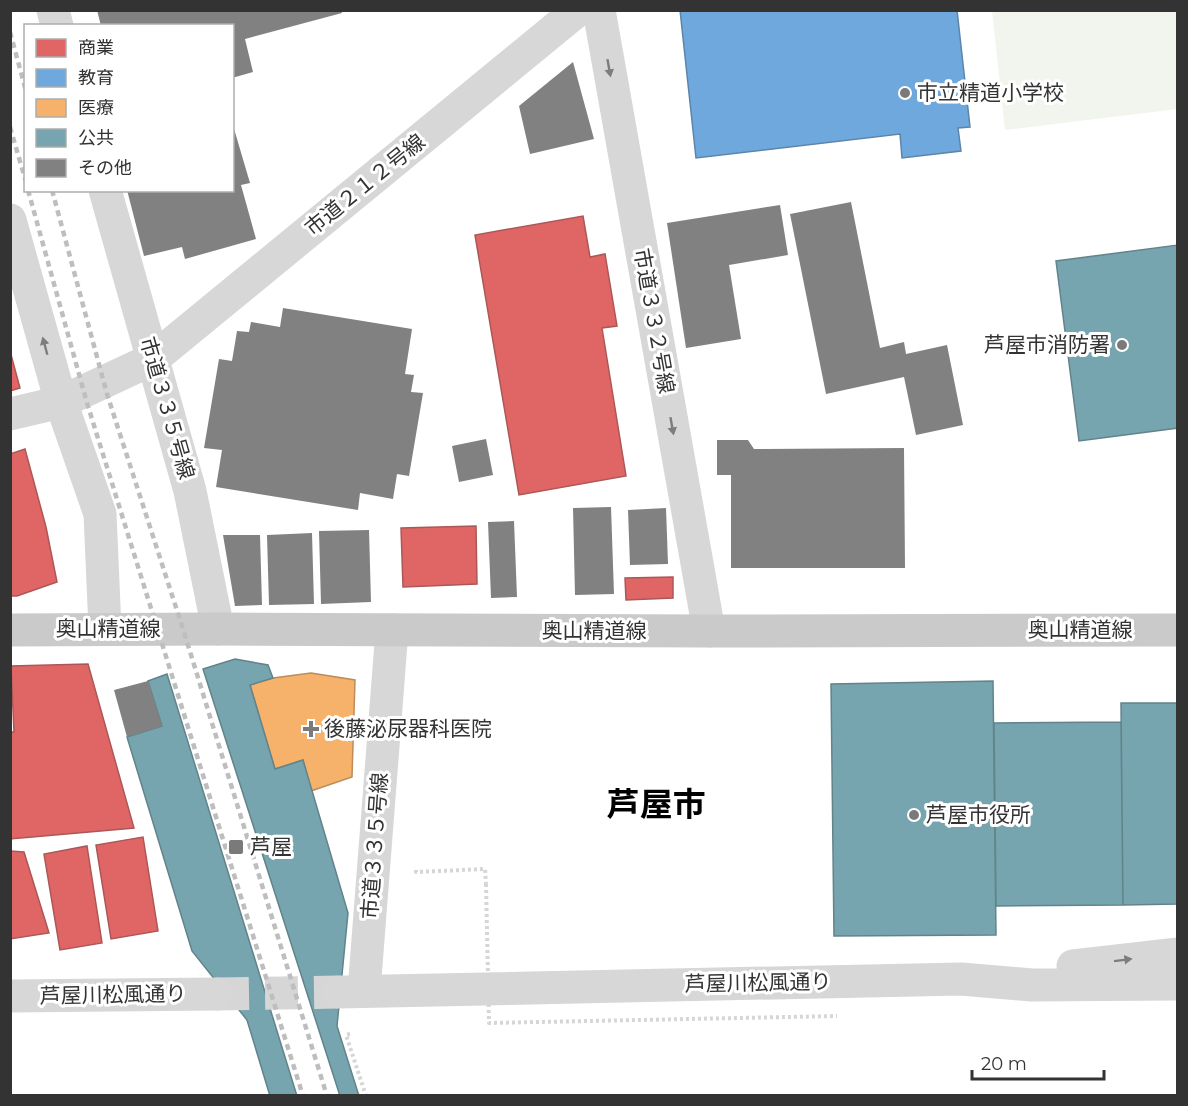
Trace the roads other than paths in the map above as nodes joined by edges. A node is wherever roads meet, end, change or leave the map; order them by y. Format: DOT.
graph roads {
  1 [pos="578,10"];
  2 [pos="599,10"];
  3 [pos="106,192"];
  4 [pos="10,220"];
  5 [pos="153,359"];
  6 [pos="61,402"];
  7 [pos="10,414"];
  8 [pos="105,629"];
  9 [pos="218,629"];
  10 [pos="10,630"];
  11 [pos="392,630"];
  12 [pos="1178,630"];
  13 [pos="709,632"];
  14 [pos="1178,954"];
  15 [pos="961,979"];
  16 [pos="1178,984"];
  17 [pos="351,991"];
  18 [pos="216,994"];
  19 [pos="10,996"];
  1 -- 5 [label="street, 市道２１２号線"];
  2 -- 13 [label="street, 市道３３２号線, one-way"];
  3 -- 5 [label="street, 市道３３５号線"];
  6 -- 4 [label="street, one-way"];
  5 -- 6 [label="street, 市道２１２号線"];
  5 -- 9 [label="street, 市道３３５号線"];
  6 -- 7 [label="street, 市道２１２号線"];
  6 -- 8 [label="street"];
  8 -- 9 [label="main road, 奥山精道線"];
  8 -- 10 [label="main road, 奥山精道線"];
  9 -- 11 [label="main road, 奥山精道線"];
  11 -- 13 [label="main road, 奥山精道線"];
  11 -- 17 [label="street, 市道３３５号線"];
  12 -- 13 [label="main road, 奥山精道線"];
  15 -- 14 [label="street, one-way"];
  15 -- 16 [label="street, 芦屋川松風通り"];
  15 -- 17 [label="street, 芦屋川松風通り"];
  18 -- 19 [label="street, 芦屋川松風通り"];
}
